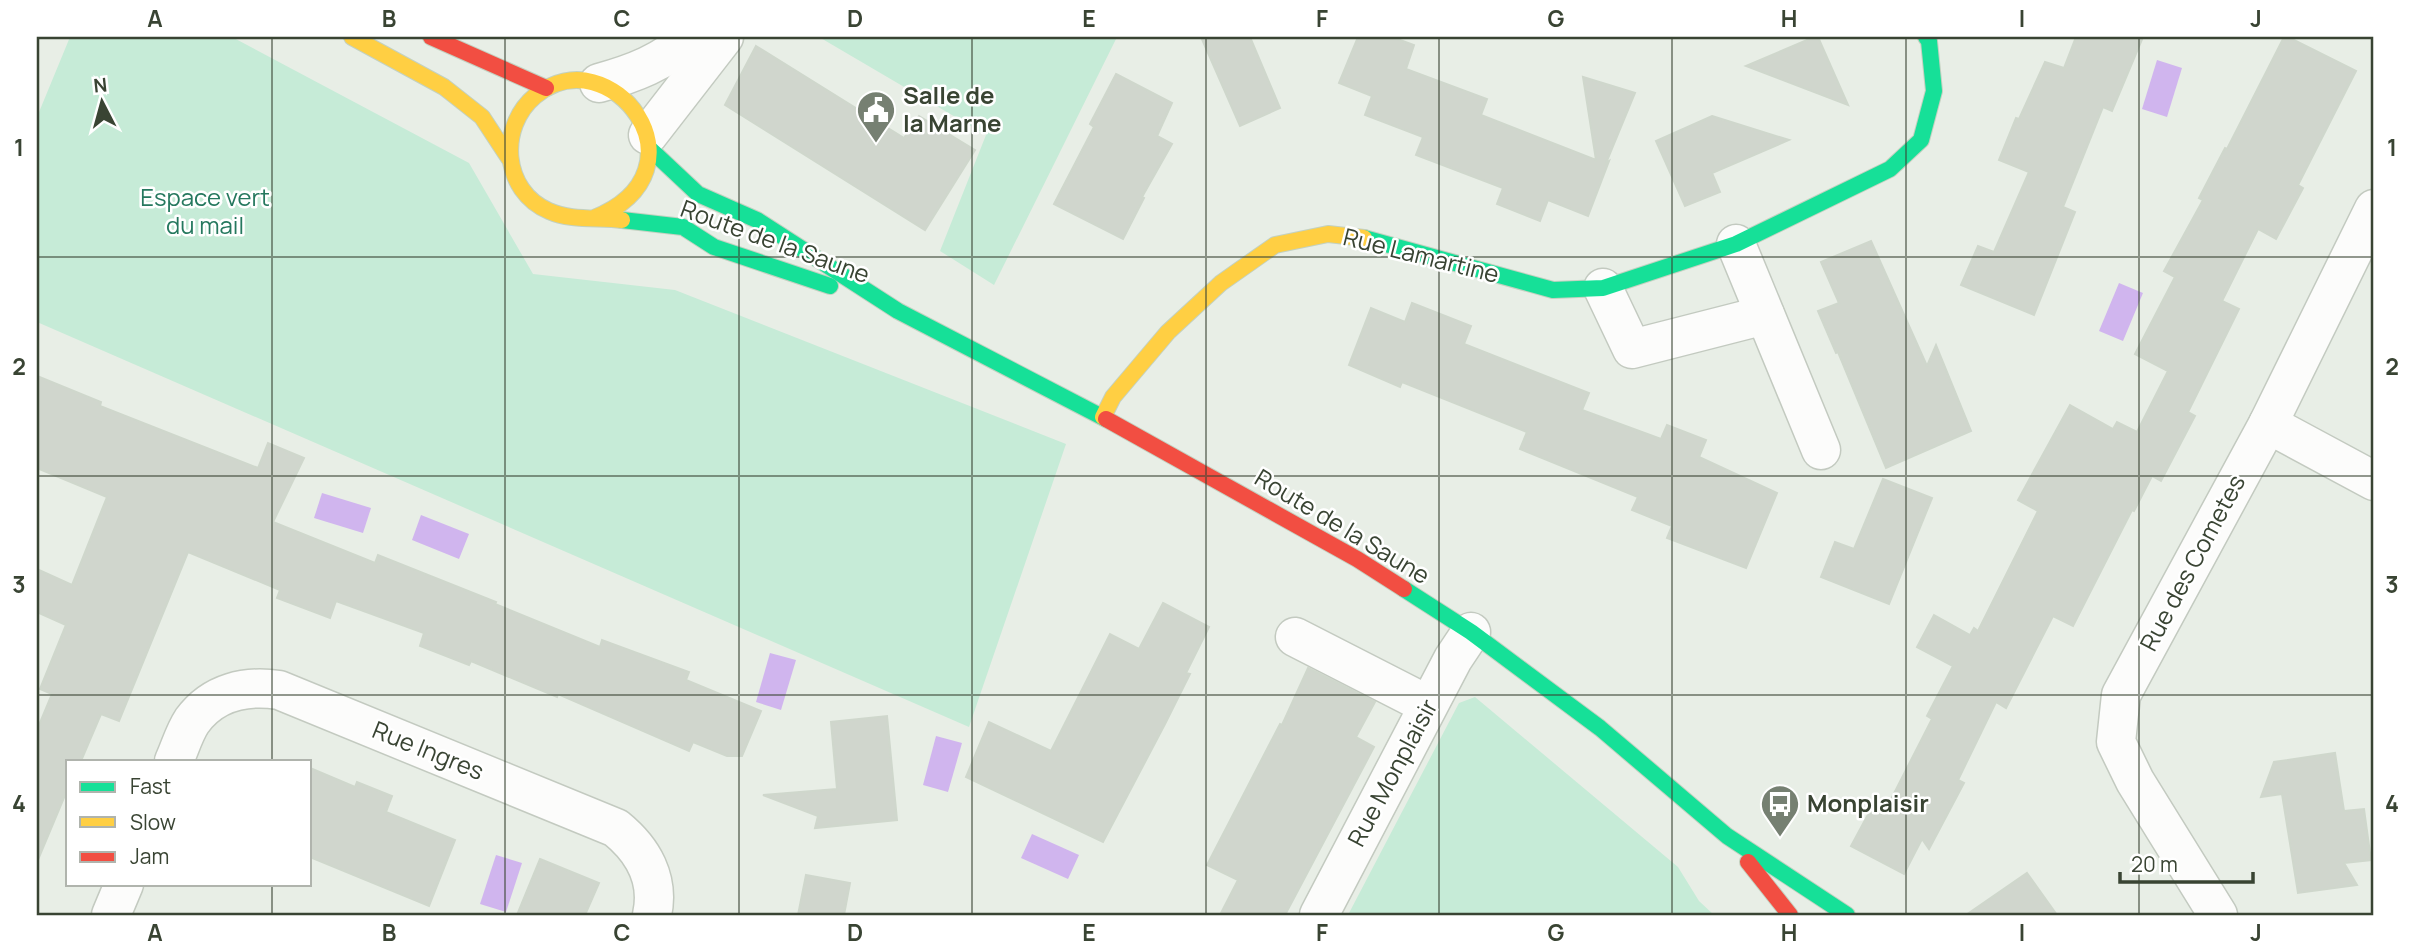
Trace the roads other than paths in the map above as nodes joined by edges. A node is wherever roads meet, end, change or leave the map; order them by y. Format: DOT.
graph roads {
  1 [pos="352,37"];
  2 [pos="431,37"];
  3 [pos="690,37"];
  4 [pos="724,37"];
  5 [pos="1926,37"];
  6 [pos="599,83"];
  7 [pos="546,89"];
  8 [pos="648,141"];
  9 [pos="509,158"];
  10 [pos="2374,209"];
  11 [pos="594,218"];
  12 [pos="1736,244"];
  13 [pos="1603,288"];
  14 [pos="898,312"];
  15 [pos="1765,316"];
  16 [pos="1103,417"];
  17 [pos="2268,424"];
  18 [pos="1821,450"];
  19 [pos="2374,481"];
  20 [pos="1471,632"];
  21 [pos="1295,637"];
  22 [pos="1429,705"];
  23 [pos="174,760"];
  24 [pos="1727,836"];
  25 [pos="123,886"];
  26 [pos="111,915"];
  27 [pos="652,915"];
  28 [pos="1319,915"];
  29 [pos="1790,915"];
  30 [pos="1847,915"];
  31 [pos="2218,915"];
  1 -- 9 [label="street, Route de la Saune"];
  2 -- 7 [label="street"];
  3 -- 6 [label="street"];
  4 -- 8 [label="street"];
  5 -- 12 [label="street, Rue Lamartine"];
  6 -- 7 [label="street"];
  6 -- 8 [label="street, Route de la Saune"];
  7 -- 9 [label="street"];
  8 -- 11 [label="street"];
  8 -- 14 [label="street, Route de la Saune"];
  9 -- 11 [label="street, Route de la Saune"];
  10 -- 17 [label="street, Rue des Cometes"];
  11 -- 14 [label="street, Route de la Saune"];
  12 -- 13 [label="street, Rue Lamartine"];
  12 -- 15 [label="street"];
  13 -- 15 [label="street"];
  13 -- 16 [label="street, Rue Lamartine"];
  14 -- 16 [label="street, Route de la Saune"];
  15 -- 18 [label="street"];
  16 -- 20 [label="street, Route de la Saune"];
  17 -- 19 [label="street"];
  17 -- 31 [label="street, Rue des Cometes"];
  20 -- 22 [label="street, Rue Monplaisir"];
  20 -- 24 [label="street, Route de la Saune"];
  21 -- 22 [label="street"];
  22 -- 28 [label="street, Rue Monplaisir"];
  23 -- 27 [label="street, Rue Ingres"];
  24 -- 29 [label="street, Route de la Saune"];
  24 -- 30 [label="street, Route de la Saune"];
  25 -- 26 [label="street"];
}
